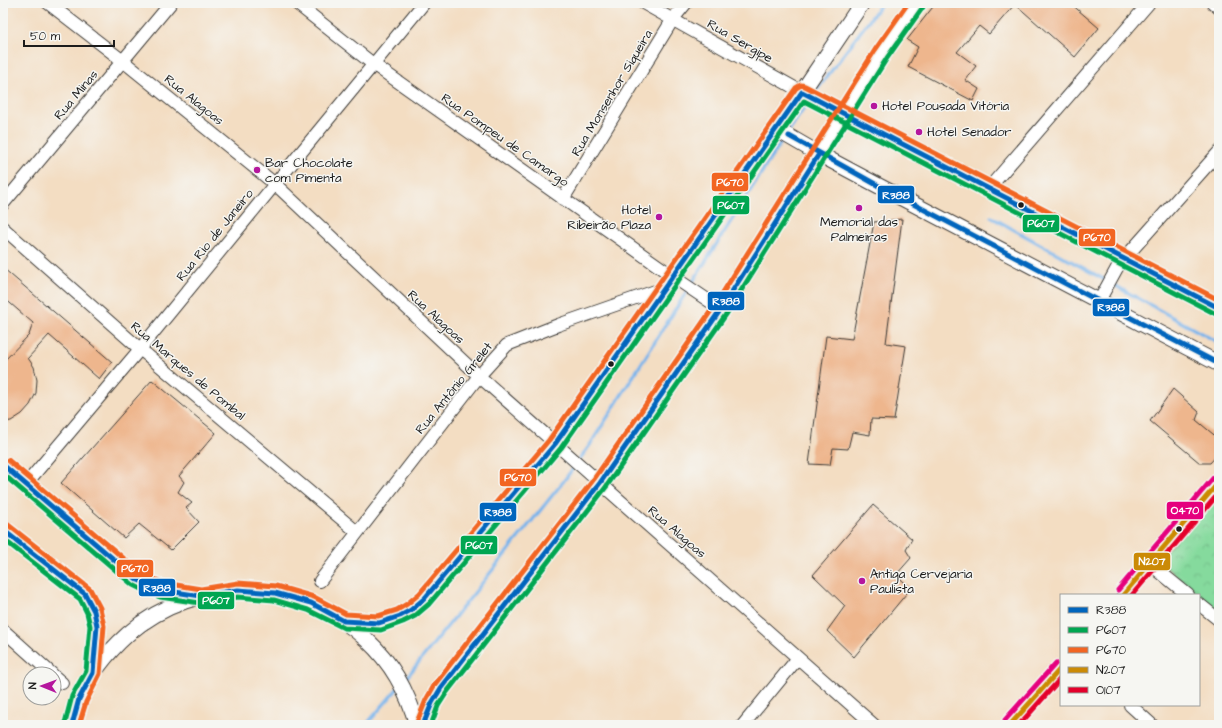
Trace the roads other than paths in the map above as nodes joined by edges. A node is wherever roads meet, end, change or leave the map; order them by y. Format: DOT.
graph roads {
  1 [pos="48,3"];
  2 [pos="171,3"];
  3 [pos="296,3"];
  4 [pos="424,3"];
  5 [pos="643,3"];
  6 [pos="686,3"];
  7 [pos="862,3"];
  8 [pos="917,3"];
  9 [pos="1149,3"];
  10 [pos="1213,3"];
  11 [pos="1219,8"];
  12 [pos="673,19"];
  13 [pos="123,61"];
  14 [pos="373,64"];
  15 [pos="806,94"];
  16 [pos="840,112"];
  17 [pos="780,131"];
  18 [pos="814,151"];
  19 [pos="1219,152"];
  20 [pos="274,184"];
  21 [pos="990,188"];
  22 [pos="564,199"];
  23 [pos="3,204"];
  24 [pos="3,228"];
  25 [pos="1121,263"];
  26 [pos="677,279"];
  27 [pos="664,288"];
  28 [pos="1101,297"];
  29 [pos="718,307"];
  30 [pos="1219,308"];
  31 [pos="140,349"];
  32 [pos="1219,364"];
  33 [pos="479,376"];
  34 [pos="557,445"];
  35 [pos="3,465"];
  36 [pos="595,478"];
  37 [pos="1219,482"];
  38 [pos="26,484"];
  39 [pos="4,532"];
  40 [pos="358,532"];
  41 [pos="1149,563"];
  42 [pos="320,581"];
  43 [pos="1123,594"];
  44 [pos="1187,594"];
  45 [pos="201,596"];
  46 [pos="1200,605"];
  47 [pos="1219,620"];
  48 [pos="344,621"];
  49 [pos="3,630"];
  50 [pos="798,658"];
  51 [pos="43,666"];
  52 [pos="1060,669"];
  53 [pos="93,673"];
  54 [pos="1131,706"];
  55 [pos="72,725"];
  56 [pos="417,725"];
  57 [pos="423,725"];
  58 [pos="743,725"];
  59 [pos="874,725"];
  60 [pos="1010,725"];
  61 [pos="1152,725"];
  1 -- 13 [label="street, Rua Alagoas"];
  2 -- 13 [label="street, Rua Minas"];
  3 -- 14 [label="street, Rua Pompeu de Camargo"];
  4 -- 14 [label="street, Rua Rio de Janeiro"];
  5 -- 12 [label="street, Rua Sergipe"];
  6 -- 12 [label="street, Rua Monsenhor Siqueira"];
  7 -- 15 [label="main road"];
  8 -- 16 [label="main road"];
  9 -- 21 [label="street"];
  10 -- 11 [label="street"];
  12 -- 15 [label="street, Rua Sergipe"];
  12 -- 22 [label="street, Rua Monsenhor Siqueira"];
  13 -- 20 [label="street, Rua Alagoas"];
  13 -- 23 [label="street, Rua Minas"];
  14 -- 20 [label="street, Rua Rio de Janeiro"];
  14 -- 22 [label="street, Rua Pompeu de Camargo"];
  15 -- 16 [label="main road"];
  15 -- 17 [label="main road"];
  16 -- 18 [label="main road"];
  16 -- 21 [label="main road"];
  17 -- 18 [label="main road"];
  17 -- 26 [label="main road"];
  18 -- 28 [label="main road"];
  18 -- 29 [label="main road"];
  19 -- 25 [label="street"];
  20 -- 31 [label="street, Rua Rio de Janeiro"];
  20 -- 33 [label="street, Rua Alagoas"];
  21 -- 25 [label="main road"];
  22 -- 26 [label="street, Rua Pompeu de Camargo"];
  24 -- 31 [label="street, Rua Marques de Pombal"];
  25 -- 28 [label="street"];
  25 -- 30 [label="main road"];
  26 -- 27 [label="main road"];
  26 -- 29 [label="street, Rua Pompeu de Camargo"];
  27 -- 33 [label="street, Rua Antônio Grelet"];
  27 -- 34 [label="main road"];
  28 -- 32 [label="main road"];
  29 -- 36 [label="main road"];
  31 -- 38 [label="street, Rua Rio de Janeiro"];
  31 -- 40 [label="street, Rua Marques de Pombal"];
  33 -- 34 [label="street, Rua Alagoas"];
  33 -- 40 [label="street, Rua Antônio Grelet"];
  34 -- 36 [label="street, Rua Alagoas"];
  34 -- 48 [label="main road"];
  35 -- 38 [label="main road"];
  36 -- 50 [label="street, Rua Alagoas"];
  36 -- 57 [label="main road"];
  37 -- 41 [label="street"];
  38 -- 45 [label="main road"];
  39 -- 53 [label="main road"];
  40 -- 42 [label="street, Rua Antônio Grelet"];
  41 -- 43 [label="street"];
  41 -- 44 [label="street"];
  45 -- 48 [label="main road"];
  45 -- 53 [label="main road"];
  46 -- 47 [label="street"];
  48 -- 56 [label="main road"];
  49 -- 51 [label="street"];
  50 -- 58 [label="street"];
  50 -- 59 [label="street, Rua Alagoas"];
  52 -- 60 [label="street"];
  53 -- 55 [label="main road"];
  54 -- 61 [label="street"];
}
